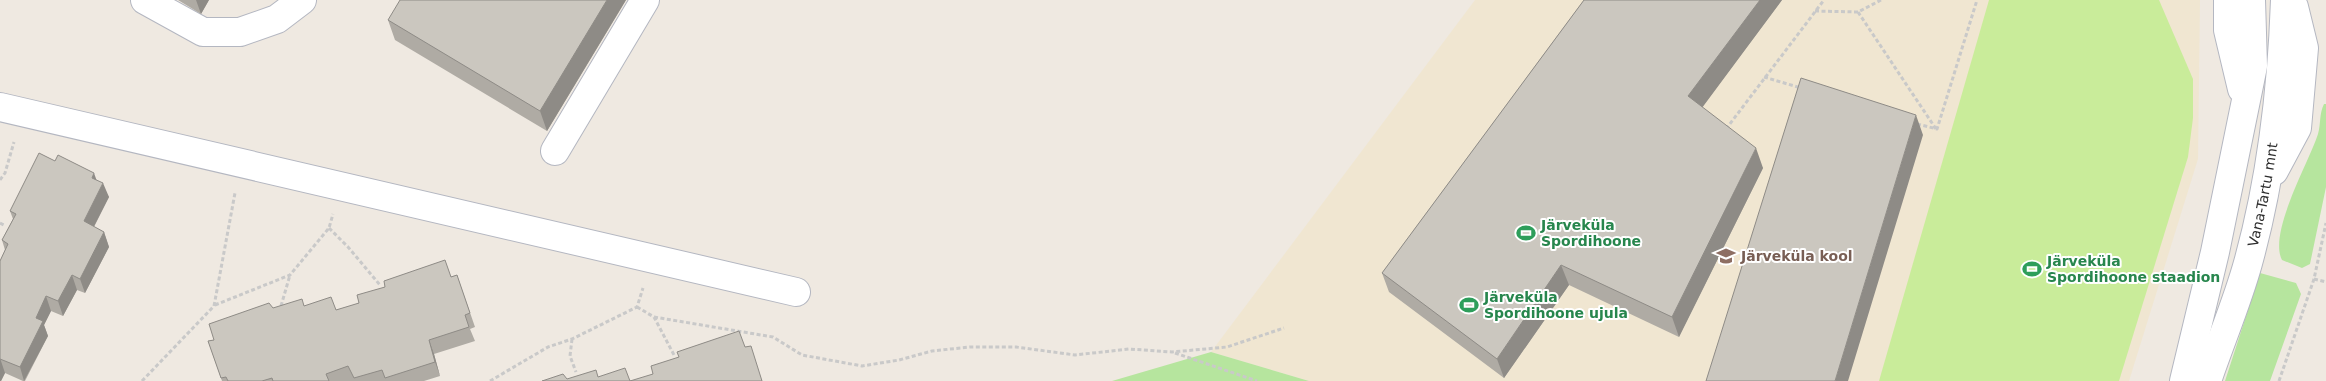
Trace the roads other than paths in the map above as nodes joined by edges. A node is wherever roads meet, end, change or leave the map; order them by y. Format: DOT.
graph roads {
  1 [pos="145,0"];
  2 [pos="302,0"];
  3 [pos="644,0"];
  4 [pos="2228,0"];
  5 [pos="2251,0"];
  6 [pos="2285,0"];
  7 [pos="2292,0"];
  8 [pos="2246,102"];
  9 [pos="11,110"];
  10 [pos="555,152"];
  11 [pos="2264,190"];
  12 [pos="796,292"];
  13 [pos="2184,381"];
  14 [pos="2207,381"];
  1 -- 2 [label="street"];
  3 -- 10 [label="street"];
  4 -- 8 [label="street"];
  5 -- 8 [label="street"];
  6 -- 11 [label="street, Vana-Tartu mnt"];
  7 -- 11 [label="street"];
  8 -- 13 [label="street"];
  9 -- 12 [label="street"];
  11 -- 14 [label="street, Vana-Tartu mnt"];
}
